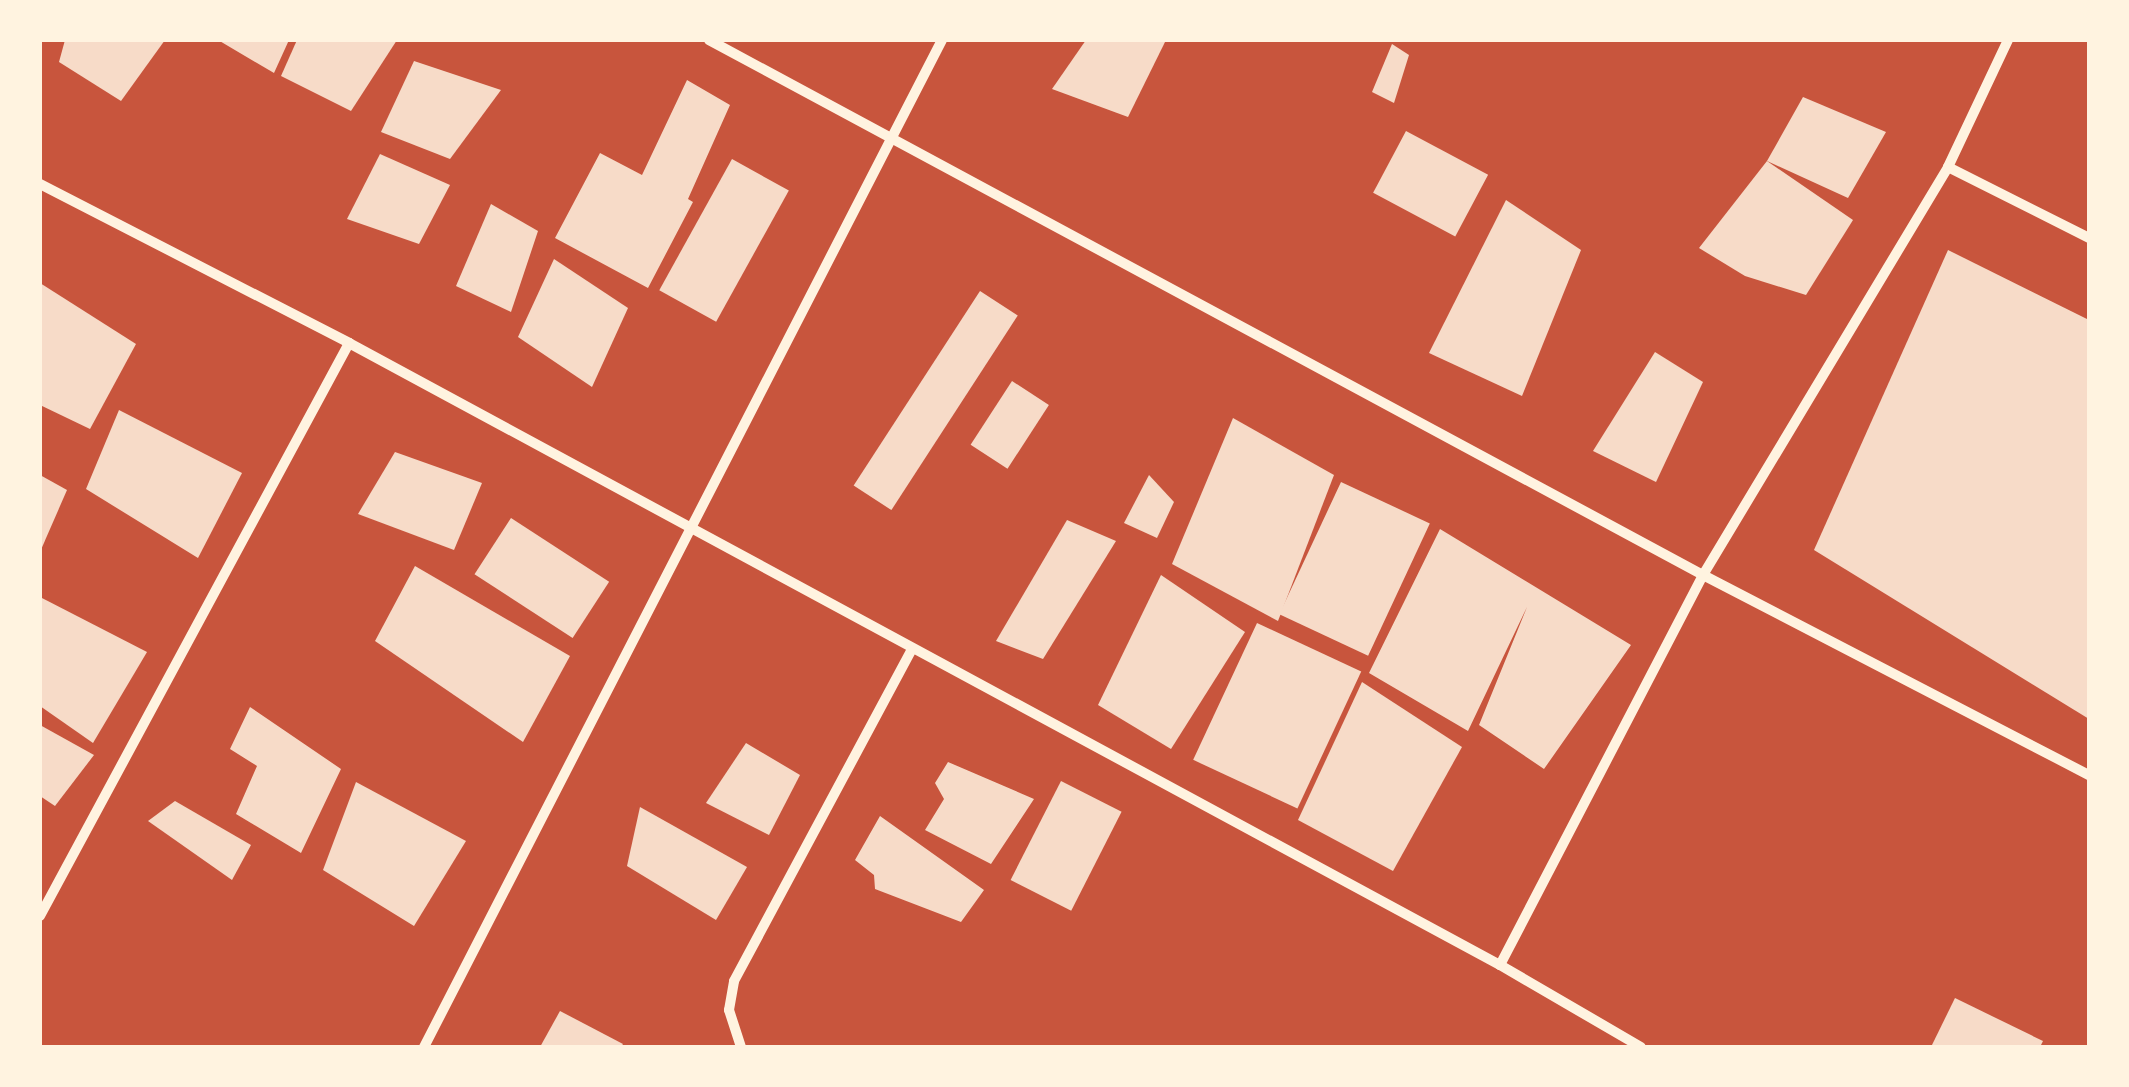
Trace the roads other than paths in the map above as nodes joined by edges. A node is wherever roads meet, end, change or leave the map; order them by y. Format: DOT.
graph roads {
  1 [pos="709,40"];
  2 [pos="942,40"];
  3 [pos="2008,40"];
  4 [pos="890,137"];
  5 [pos="1948,167"];
  6 [pos="40,184"];
  7 [pos="2089,238"];
  8 [pos="349,343"];
  9 [pos="690,528"];
  10 [pos="1702,575"];
  11 [pos="912,648"];
  12 [pos="2089,776"];
  13 [pos="40,916"];
  14 [pos="1500,966"];
  15 [pos="424,1047"];
  16 [pos="742,1047"];
  17 [pos="1641,1047"];
  1 -- 4 [label="street"];
  2 -- 4 [label="street"];
  3 -- 5 [label="street"];
  4 -- 9 [label="street"];
  4 -- 10 [label="street"];
  5 -- 7 [label="street"];
  5 -- 10 [label="street"];
  6 -- 8 [label="street"];
  8 -- 9 [label="street"];
  8 -- 13 [label="street"];
  9 -- 11 [label="street"];
  9 -- 15 [label="street"];
  10 -- 12 [label="street"];
  10 -- 14 [label="street"];
  11 -- 14 [label="street"];
  11 -- 16 [label="street"];
  14 -- 17 [label="street"];
}
